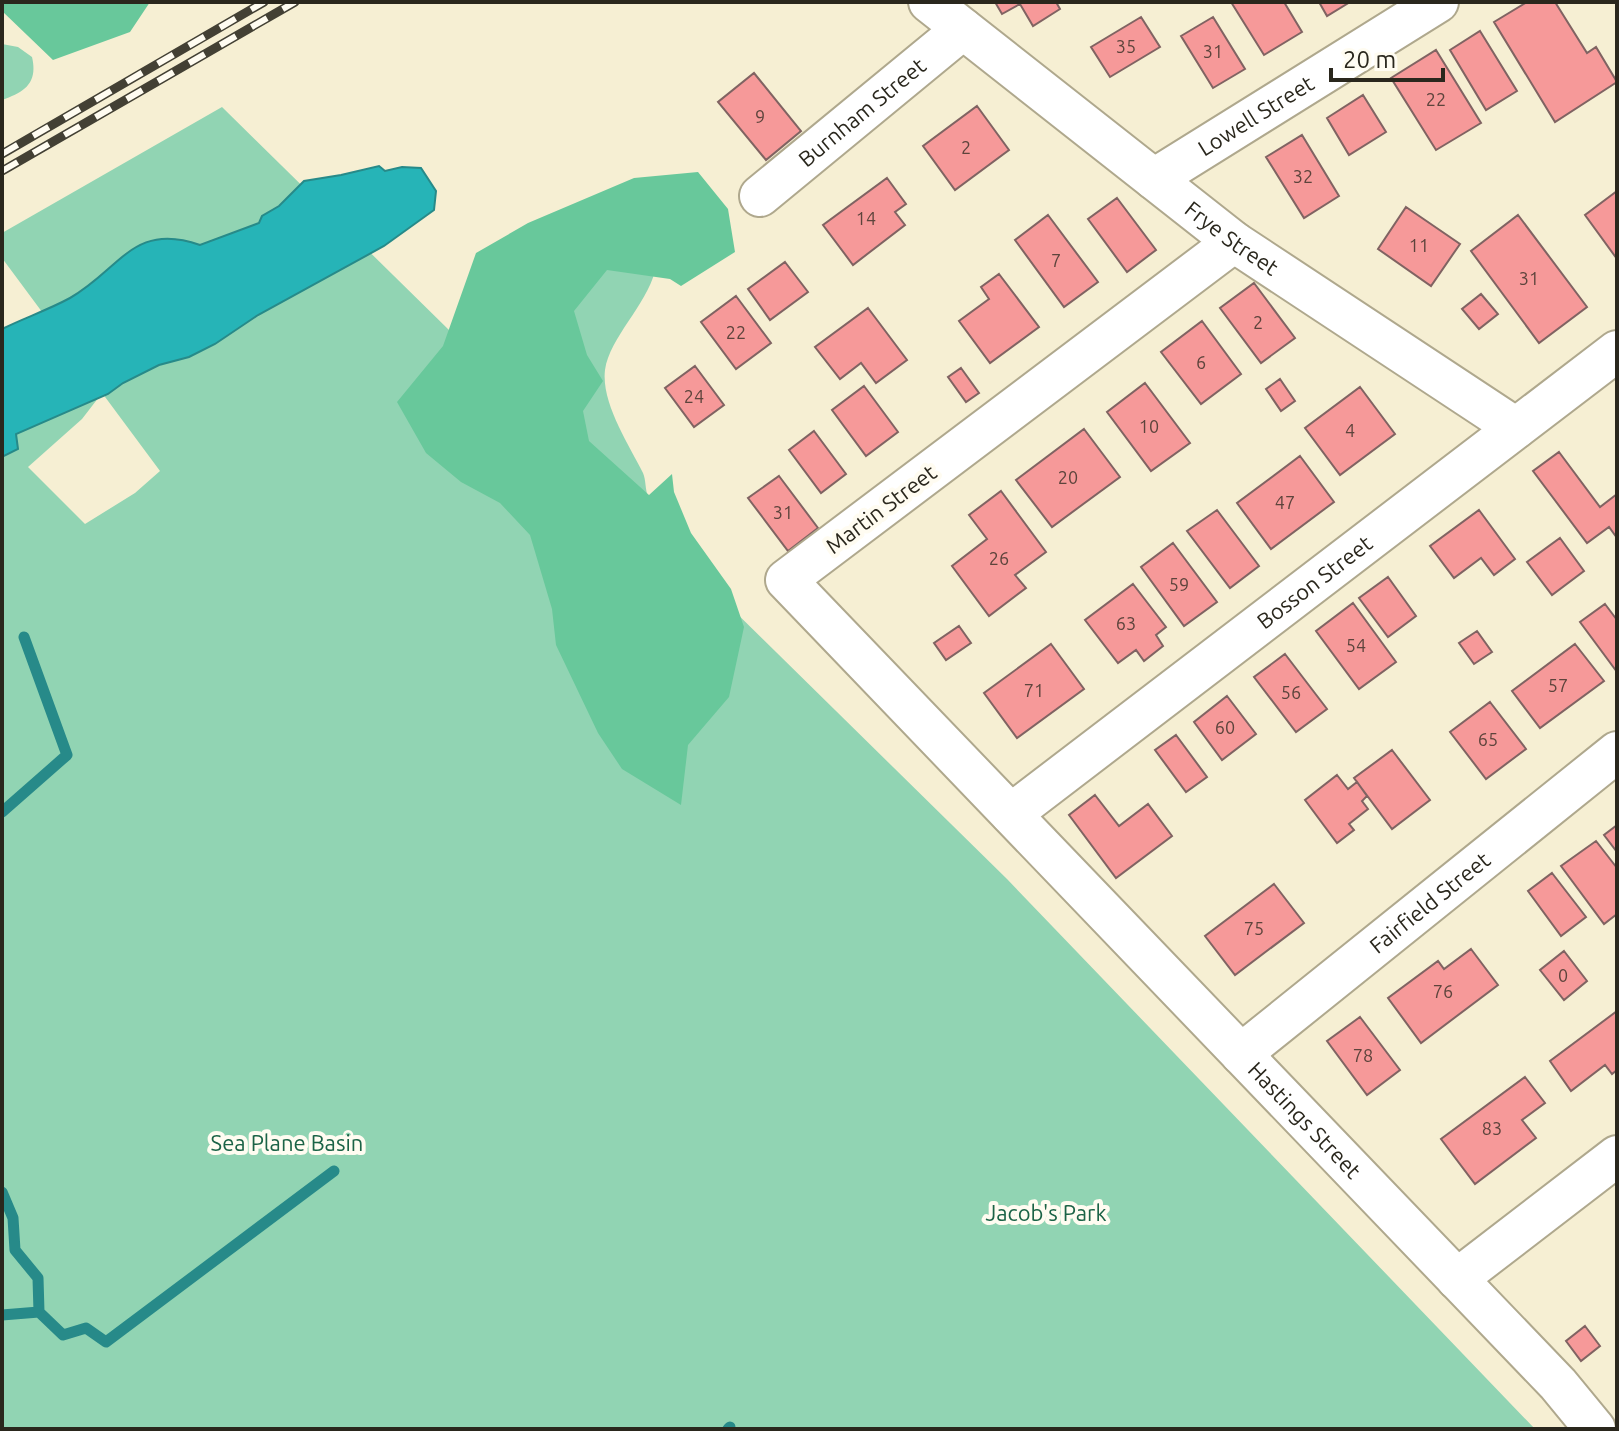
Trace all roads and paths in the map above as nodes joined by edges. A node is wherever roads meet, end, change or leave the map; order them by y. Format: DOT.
graph roads {
  1 [pos="929,2"];
  2 [pos="1438,2"];
  3 [pos="963,29"];
  4 [pos="1154,179"];
  5 [pos="760,196"];
  6 [pos="1234,242"];
  7 [pos="1617,351"];
  8 [pos="1516,428"];
  9 [pos="1617,752"];
  10 [pos="1011,814"];
  11 [pos="1241,1054"];
  12 [pos="1617,1156"];
  13 [pos="1457,1279"];
  14 [pos="1595,1429"];
  1 -- 3 [label="street, Frye Street"];
  2 -- 4 [label="street, Lowell Street"];
  3 -- 4 [label="street, Frye Street"];
  3 -- 5 [label="street, Burnham Street"];
  4 -- 6 [label="street, Frye Street"];
  6 -- 8 [label="street, Frye Street"];
  6 -- 10 [label="street, Martin Street"];
  7 -- 8 [label="street, Bosson Street"];
  8 -- 10 [label="street, Bosson Street"];
  9 -- 11 [label="street, Fairfield Street"];
  10 -- 11 [label="street, Hastings Street"];
  11 -- 13 [label="street, Hastings Street"];
  12 -- 13 [label="street"];
  13 -- 14 [label="street, Hastings Street"];
}
